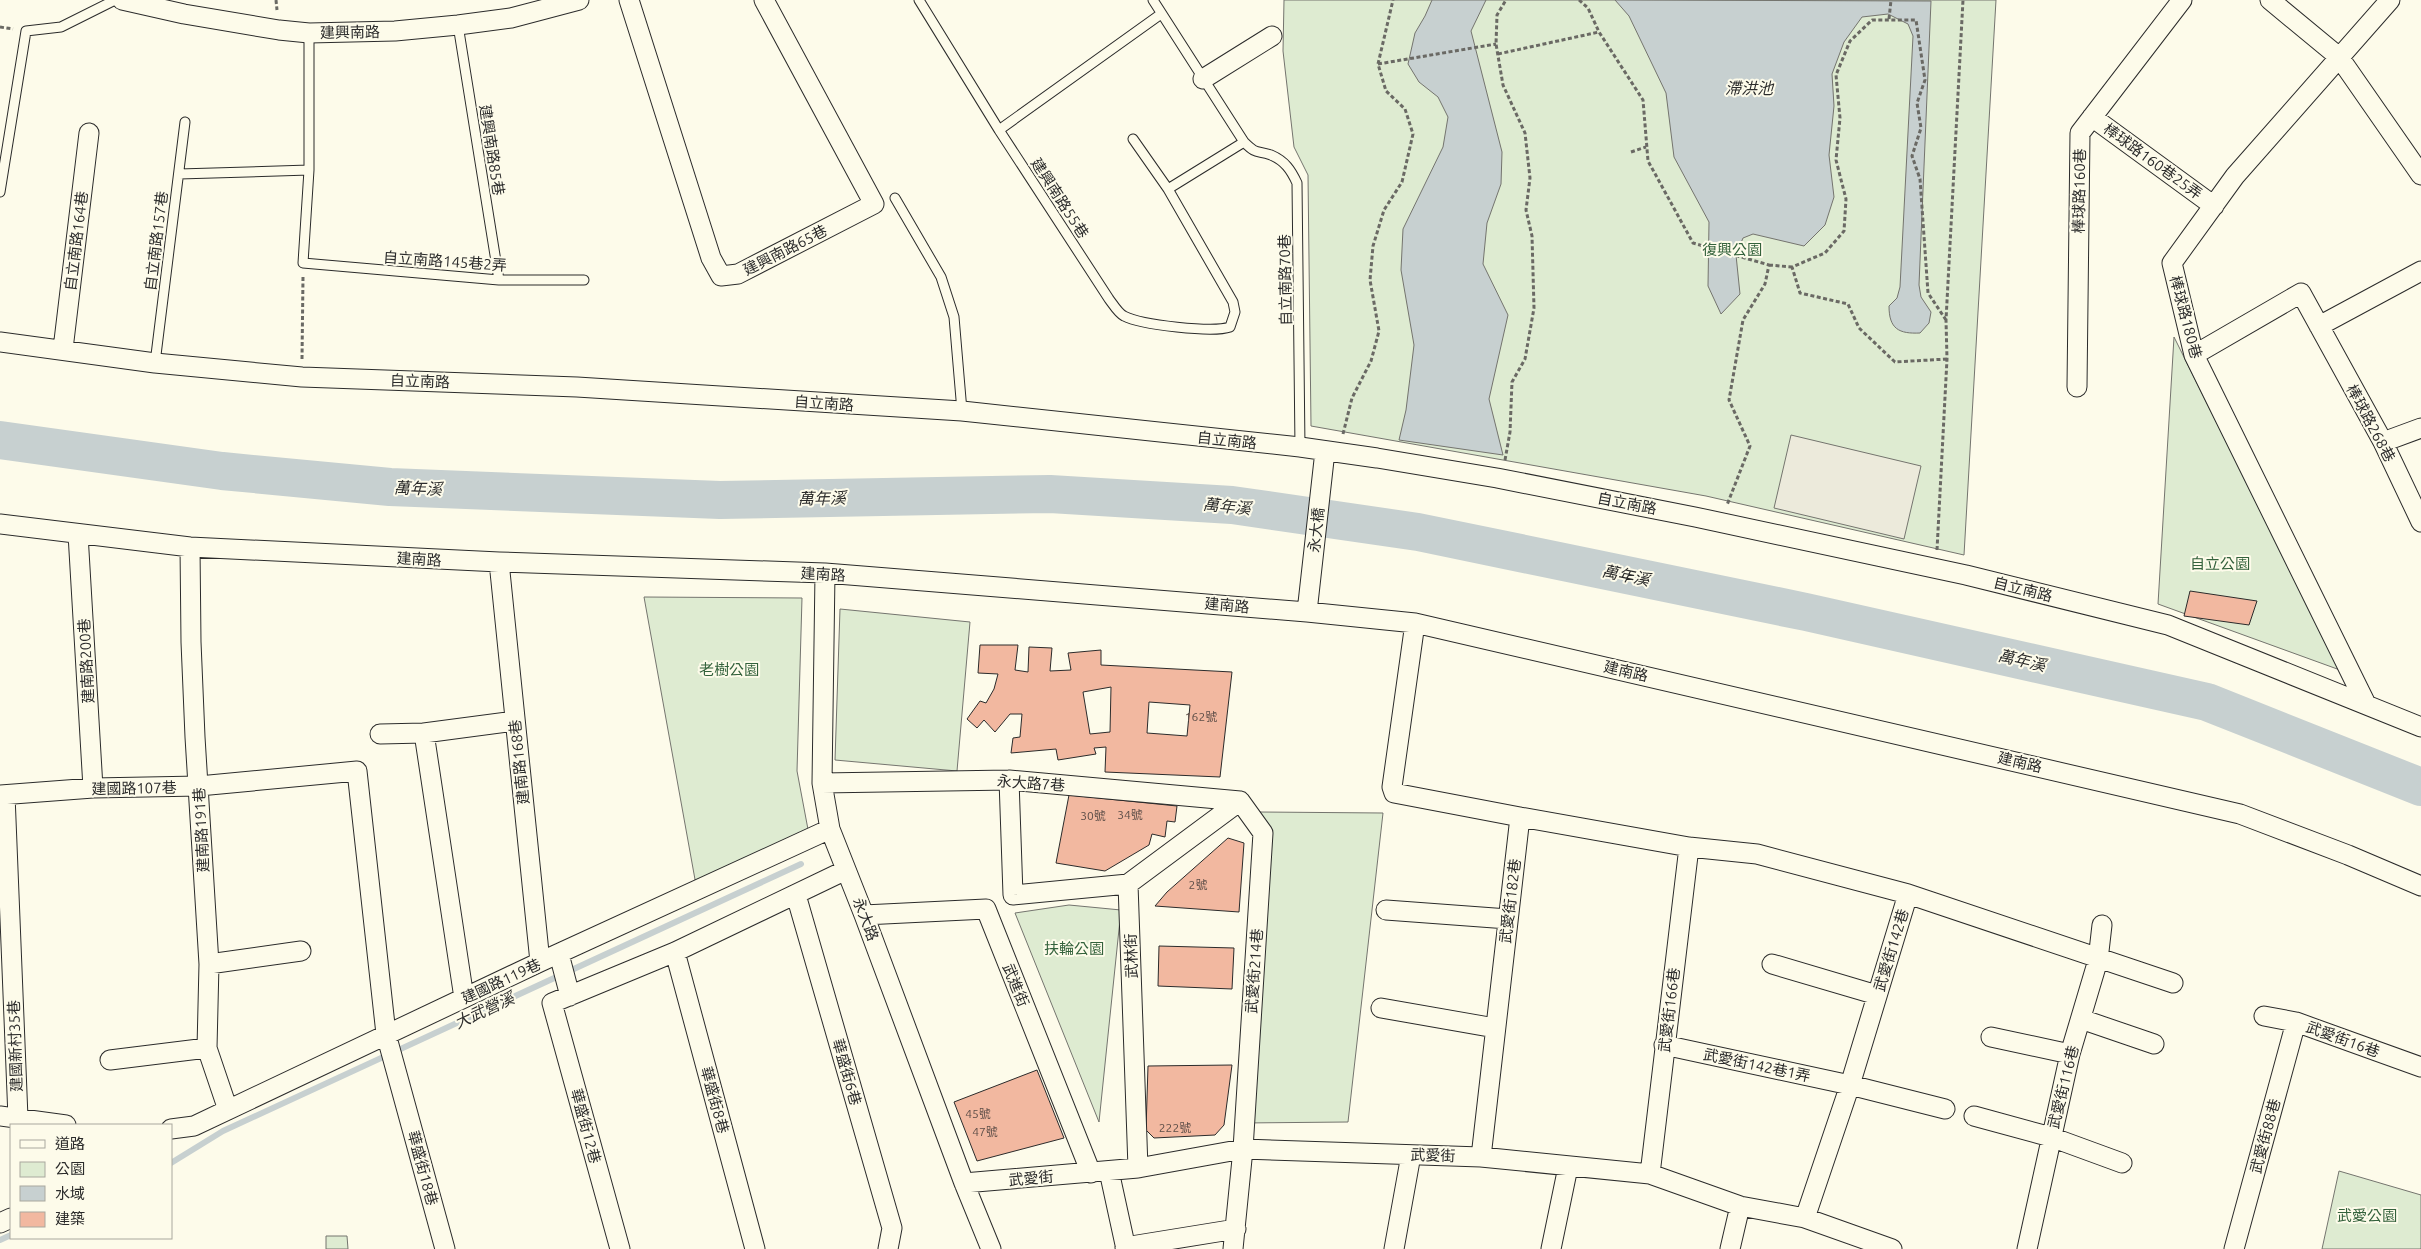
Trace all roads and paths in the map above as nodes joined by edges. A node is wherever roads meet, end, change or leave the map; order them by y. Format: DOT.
graph roads {
  1 [pos="115,0"];
  2 [pos="122,0"];
  3 [pos="579,0"];
  4 [pos="628,0"];
  5 [pos="764,0"];
  6 [pos="919,0"];
  7 [pos="1153,0"];
  8 [pos="1393,0"];
  9 [pos="1506,0"];
  10 [pos="1579,0"];
  11 [pos="1891,0"];
  12 [pos="1963,0"];
  13 [pos="2182,0"];
  14 [pos="2270,0"];
  15 [pos="2390,0"];
  16 [pos="1161,14"];
  17 [pos="1889,19"];
  18 [pos="458,25"];
  19 [pos="1599,32"];
  20 [pos="308,33"];
  21 [pos="1272,36"];
  22 [pos="1496,44"];
  23 [pos="1498,54"];
  24 [pos="2339,58"];
  25 [pos="1378,64"];
  26 [pos="1203,79"];
  27 [pos="2092,117"];
  28 [pos="185,122"];
  29 [pos="1000,130"];
  30 [pos="89,133"];
  31 [pos="1133,139"];
  32 [pos="1244,142"];
  33 [pos="1647,146"];
  34 [pos="1631,152"];
  35 [pos="309,170"];
  36 [pos="179,174"];
  37 [pos="2421,175"];
  38 [pos="1168,189"];
  39 [pos="0,192"];
  40 [pos="895,198"];
  41 [pos="2214,206"];
  42 [pos="303,263"];
  43 [pos="1769,265"];
  44 [pos="1792,266"];
  45 [pos="2421,271"];
  46 [pos="499,280"];
  47 [pos="584,280"];
  48 [pos="1946,320"];
  49 [pos="2319,326"];
  50 [pos="0,342"];
  51 [pos="63,349"];
  52 [pos="2194,355"];
  53 [pos="1947,358"];
  54 [pos="155,364"];
  55 [pos="302,377"];
  56 [pos="2077,387"];
  57 [pos="962,411"];
  58 [pos="2421,428"];
  59 [pos="1341,439"];
  60 [pos="2382,442"];
  61 [pos="1300,447"];
  62 [pos="1326,451"];
  63 [pos="1500,473"];
  64 [pos="1724,514"];
  65 [pos="2421,522"];
  66 [pos="0,524"];
  67 [pos="78,534"];
  68 [pos="190,547"];
  69 [pos="1937,556"];
  70 [pos="499,562"];
  71 [pos="825,573"];
  72 [pos="1307,611"];
  73 [pos="1415,623"];
  74 [pos="2366,704"];
  75 [pos="515,721"];
  76 [pos="2421,727"];
  77 [pos="424,733"];
  78 [pos="380,734"];
  79 [pos="357,770"];
  80 [pos="1008,780"];
  81 [pos="822,783"];
  82 [pos="199,786"];
  83 [pos="93,788"];
  84 [pos="3,795"];
  85 [pos="1240,801"];
  86 [pos="1520,817"];
  87 [pos="830,829"];
  88 [pos="1690,846"];
  89 [pos="846,870"];
  90 [pos="1128,884"];
  91 [pos="2421,886"];
  92 [pos="1908,894"];
  93 [pos="796,895"];
  94 [pos="1013,895"];
  95 [pos="986,909"];
  96 [pos="1386,910"];
  97 [pos="864,915"];
  98 [pos="1508,919"];
  99 [pos="2102,925"];
  100 [pos="301,952"];
  101 [pos="675,952"];
  102 [pos="2098,960"];
  103 [pos="540,962"];
  104 [pos="209,964"];
  105 [pos="1772,964"];
  106 [pos="562,980"];
  107 [pos="2173,983"];
  108 [pos="1877,995"];
  109 [pos="464,998"];
  110 [pos="1381,1008"];
  111 [pos="2264,1016"];
  112 [pos="2081,1019"];
  113 [pos="2296,1022"];
  114 [pos="1495,1028"];
  115 [pos="386,1034"];
  116 [pos="1991,1037"];
  117 [pos="2154,1044"];
  118 [pos="1664,1045"];
  119 [pos="208,1048"];
  120 [pos="2070,1054"];
  121 [pos="110,1060"];
  122 [pos="2421,1067"];
  123 [pos="1850,1085"];
  124 [pos="1945,1109"];
  125 [pos="228,1110"];
  126 [pos="1974,1116"];
  127 [pos="9,1117"];
  128 [pos="59,1124"];
  129 [pos="194,1126"];
  130 [pos="172,1129"];
  131 [pos="172,1137"];
  132 [pos="2051,1137"];
  133 [pos="1243,1149"];
  134 [pos="1411,1155"];
  135 [pos="1481,1157"];
  136 [pos="2122,1164"];
  137 [pos="1568,1167"];
  138 [pos="1138,1168"];
  139 [pos="1100,1172"];
  140 [pos="1650,1174"];
  141 [pos="964,1183"];
  142 [pos="1740,1206"];
  143 [pos="1805,1218"];
  144 [pos="1236,1229"];
  145 [pos="1125,1248"];
  146 [pos="1883,1248"];
  147 [pos="445,1249"];
  148 [pos="620,1249"];
  149 [pos="755,1249"];
  150 [pos="888,1249"];
  151 [pos="991,1249"];
  152 [pos="1233,1249"];
  153 [pos="1394,1249"];
  154 [pos="1551,1249"];
  155 [pos="1730,1249"];
  156 [pos="2026,1249"];
  157 [pos="2234,1249"];
  1 -- 39 [label="lane"];
  2 -- 20 [label="street, 建興南路"];
  3 -- 18 [label="street, 建興南路"];
  4 -- 5 [label="street, 建興南路65巷"];
  6 -- 29 [label="lane, 建興南路55巷"];
  7 -- 16 [label="lane, 自立南路70巷"];
  8 -- 25 [label="path"];
  9 -- 22 [label="path"];
  10 -- 19 [label="path"];
  11 -- 17 [label="path"];
  12 -- 48 [label="path"];
  13 -- 27 [label="street, 棒球路160巷"];
  14 -- 24 [label="street"];
  15 -- 24 [label="street, 棒球路180巷"];
  16 -- 26 [label="lane, 自立南路70巷"];
  16 -- 29 [label="lane"];
  17 -- 44 [label="path"];
  17 -- 48 [label="path"];
  18 -- 20 [label="street, 建興南路"];
  18 -- 46 [label="lane, 建興南路85巷"];
  19 -- 23 [label="path"];
  19 -- 33 [label="path"];
  20 -- 35 [label="lane"];
  21 -- 26 [label="street"];
  22 -- 23 [label="path"];
  22 -- 25 [label="path"];
  23 -- 63 [label="path"];
  24 -- 37 [label="street"];
  24 -- 41 [label="street, 棒球路180巷"];
  25 -- 59 [label="path"];
  26 -- 32 [label="lane, 自立南路70巷"];
  27 -- 41 [label="street, 棒球路160巷25弄"];
  27 -- 56 [label="street, 棒球路160巷"];
  28 -- 36 [label="lane, 自立南路157巷"];
  29 -- 38 [label="lane, 建興南路55巷"];
  30 -- 51 [label="street, 自立南路164巷"];
  31 -- 38 [label="lane"];
  32 -- 38 [label="lane"];
  32 -- 61 [label="lane, 自立南路70巷"];
  33 -- 34 [label="path"];
  33 -- 43 [label="path"];
  35 -- 36 [label="lane"];
  35 -- 42 [label="lane"];
  36 -- 54 [label="lane, 自立南路157巷"];
  40 -- 57 [label="lane"];
  41 -- 52 [label="street, 棒球路180巷"];
  42 -- 46 [label="lane, 自立南路145巷2弄"];
  42 -- 55 [label="path"];
  43 -- 44 [label="path"];
  43 -- 64 [label="path"];
  44 -- 53 [label="path"];
  45 -- 49 [label="street"];
  46 -- 47 [label="lane, 自立南路145巷2弄"];
  48 -- 53 [label="path"];
  49 -- 52 [label="street, 棒球路268巷"];
  49 -- 60 [label="street, 棒球路268巷"];
  50 -- 51 [label="street, 自立南路"];
  51 -- 54 [label="street, 自立南路"];
  52 -- 74 [label="street, 棒球路180巷"];
  53 -- 69 [label="path"];
  54 -- 55 [label="street, 自立南路"];
  55 -- 57 [label="street, 自立南路"];
  57 -- 61 [label="street, 自立南路"];
  58 -- 60 [label="street"];
  60 -- 65 [label="street, 棒球路268巷"];
  61 -- 62 [label="street, 自立南路"];
  62 -- 63 [label="street, 自立南路"];
  62 -- 72 [label="street, 永大橋"];
  63 -- 74 [label="street, 自立南路"];
  66 -- 67 [label="street, 建南路"];
  67 -- 68 [label="street, 建南路"];
  67 -- 83 [label="street, 建南路200巷"];
  68 -- 70 [label="street, 建南路"];
  68 -- 82 [label="street, 建南路191巷"];
  70 -- 71 [label="street, 建南路"];
  70 -- 75 [label="street, 建南路168巷"];
  71 -- 72 [label="street, 建南路"];
  71 -- 81 [label="street, 永大路"];
  72 -- 73 [label="street, 建南路"];
  73 -- 86 [label="street"];
  73 -- 91 [label="street, 建南路"];
  74 -- 76 [label="street, 自立南路"];
  75 -- 77 [label="street"];
  75 -- 103 [label="street, 建南路168巷"];
  77 -- 78 [label="street"];
  77 -- 109 [label="street"];
  79 -- 82 [label="street, 建國路107巷"];
  79 -- 115 [label="street, 華盛街18巷"];
  80 -- 81 [label="street, 永大路7巷"];
  80 -- 85 [label="street, 永大路7巷"];
  80 -- 94 [label="street"];
  81 -- 87 [label="street, 永大路"];
  82 -- 83 [label="street, 建國路107巷"];
  82 -- 104 [label="street, 建南路191巷"];
  83 -- 84 [label="street, 建國路107巷"];
  84 -- 127 [label="street, 建國新村35巷"];
  85 -- 90 [label="street"];
  85 -- 133 [label="street, 武愛街214巷"];
  86 -- 88 [label="street"];
  86 -- 98 [label="street, 武愛街182巷"];
  87 -- 89 [label="street, 永大路"];
  87 -- 106 [label="street, 建國路119巷"];
  88 -- 92 [label="street, 武愛街142巷"];
  88 -- 118 [label="street, 武愛街166巷"];
  89 -- 93 [label="street"];
  89 -- 97 [label="street, 永大路"];
  90 -- 94 [label="street"];
  90 -- 138 [label="street, 武林街"];
  92 -- 102 [label="street"];
  92 -- 108 [label="street, 武愛街142巷"];
  93 -- 101 [label="street"];
  93 -- 150 [label="street, 華盛街6巷"];
  94 -- 95 [label="street"];
  95 -- 97 [label="street"];
  95 -- 139 [label="street, 武進街"];
  96 -- 98 [label="street"];
  97 -- 141 [label="street, 永大路"];
  98 -- 114 [label="street, 武愛街182巷"];
  99 -- 102 [label="street, 武愛街116巷"];
  100 -- 104 [label="street"];
  101 -- 106 [label="street"];
  101 -- 149 [label="street, 華盛街8巷"];
  102 -- 107 [label="street"];
  102 -- 112 [label="street, 武愛街116巷"];
  103 -- 106 [label="street, 建國路119巷"];
  103 -- 109 [label="street, 建國路119巷"];
  104 -- 119 [label="street, 建南路191巷"];
  105 -- 108 [label="street"];
  106 -- 148 [label="street, 華盛街12巷"];
  108 -- 123 [label="street, 武愛街142巷"];
  109 -- 115 [label="street, 建國路119巷"];
  110 -- 114 [label="street"];
  111 -- 113 [label="street, 武愛街16巷"];
  112 -- 117 [label="street"];
  112 -- 120 [label="street, 武愛街116巷"];
  113 -- 122 [label="street, 武愛街16巷"];
  113 -- 157 [label="street, 武愛街88巷"];
  114 -- 135 [label="street, 武愛街182巷"];
  115 -- 125 [label="street, 建國路119巷"];
  115 -- 147 [label="street, 華盛街18巷"];
  116 -- 120 [label="street"];
  118 -- 123 [label="street, 武愛街142巷1弄"];
  118 -- 140 [label="street, 武愛街166巷"];
  119 -- 121 [label="street"];
  119 -- 125 [label="street, 建南路191巷"];
  120 -- 132 [label="street, 武愛街116巷"];
  123 -- 124 [label="street, 武愛街142巷1弄"];
  123 -- 143 [label="street, 武愛街142巷"];
  125 -- 129 [label="street, 建國路119巷"];
  126 -- 132 [label="street"];
  127 -- 128 [label="street"];
  129 -- 130 [label="street, 建國路119巷"];
  129 -- 131 [label="street"];
  132 -- 136 [label="street"];
  132 -- 156 [label="street, 武愛街116巷"];
  133 -- 134 [label="street, 武愛街"];
  133 -- 138 [label="street, 武愛街"];
  133 -- 144 [label="street, 武愛街214巷"];
  134 -- 135 [label="street, 武愛街"];
  134 -- 153 [label="street"];
  135 -- 137 [label="street, 武愛街"];
  137 -- 140 [label="street, 武愛街"];
  137 -- 154 [label="street"];
  138 -- 139 [label="street, 武愛街"];
  139 -- 141 [label="street, 武愛街"];
  139 -- 145 [label="street, 武進街"];
  140 -- 142 [label="street, 武愛街"];
  141 -- 151 [label="street, 永大路"];
  142 -- 143 [label="street, 武愛街"];
  142 -- 155 [label="street"];
  143 -- 146 [label="street, 武愛街"];
  144 -- 145 [label="street"];
  144 -- 152 [label="street, 武愛街214巷"];
}
